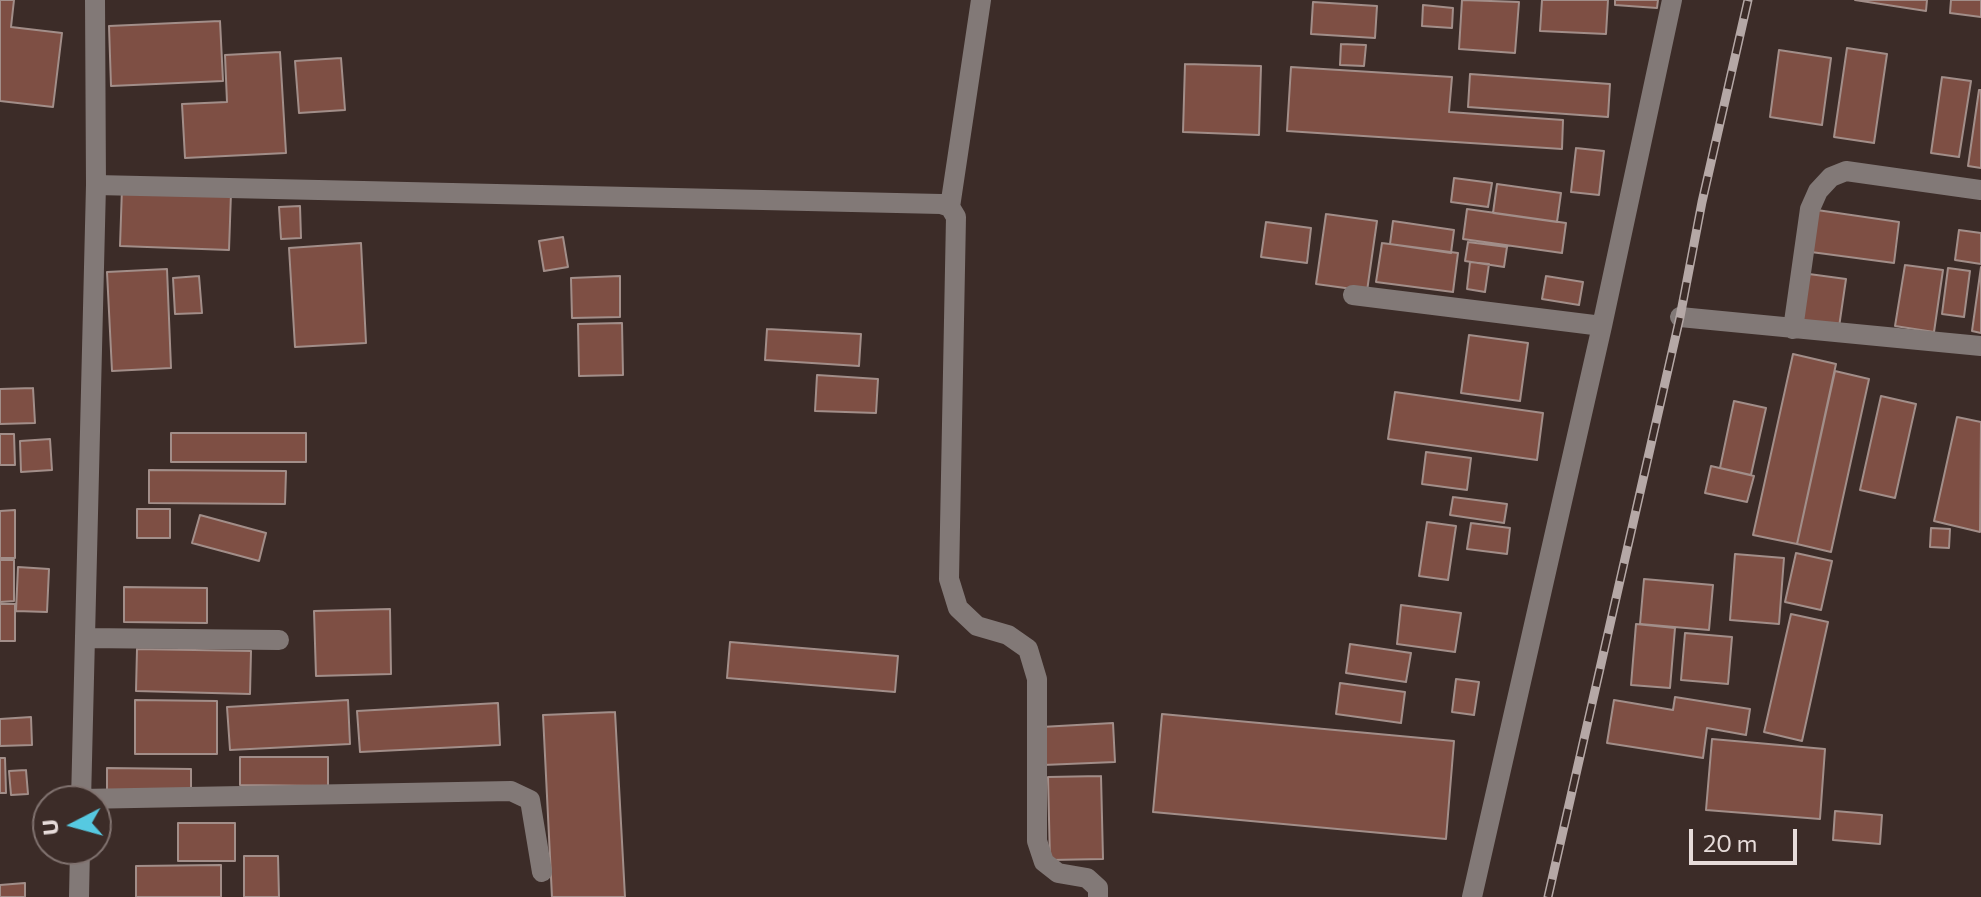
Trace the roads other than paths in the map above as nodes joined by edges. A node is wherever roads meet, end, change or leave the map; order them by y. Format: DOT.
graph roads {
  1 [pos="95,0"];
  2 [pos="981,0"];
  3 [pos="1672,0"];
  4 [pos="96,185"];
  5 [pos="1981,190"];
  6 [pos="950,207"];
  7 [pos="1353,295"];
  8 [pos="1680,317"];
  9 [pos="1602,326"];
  10 [pos="1793,329"];
  11 [pos="1981,346"];
  12 [pos="85,638"];
  13 [pos="279,640"];
  14 [pos="81,785"];
  15 [pos="112,799"];
  16 [pos="80,865"];
  17 [pos="542,872"];
  18 [pos="79,897"];
  19 [pos="1098,897"];
  20 [pos="1472,897"];
  1 -- 4 [label="street"];
  2 -- 6 [label="street"];
  3 -- 9 [label="street"];
  4 -- 6 [label="street"];
  4 -- 12 [label="street"];
  5 -- 10 [label="street"];
  6 -- 19 [label="street"];
  7 -- 9 [label="street"];
  8 -- 10 [label="street"];
  9 -- 20 [label="street"];
  10 -- 11 [label="street"];
  12 -- 13 [label="street"];
  12 -- 14 [label="street"];
  15 -- 17 [label="street"];
  16 -- 18 [label="street"];
}
